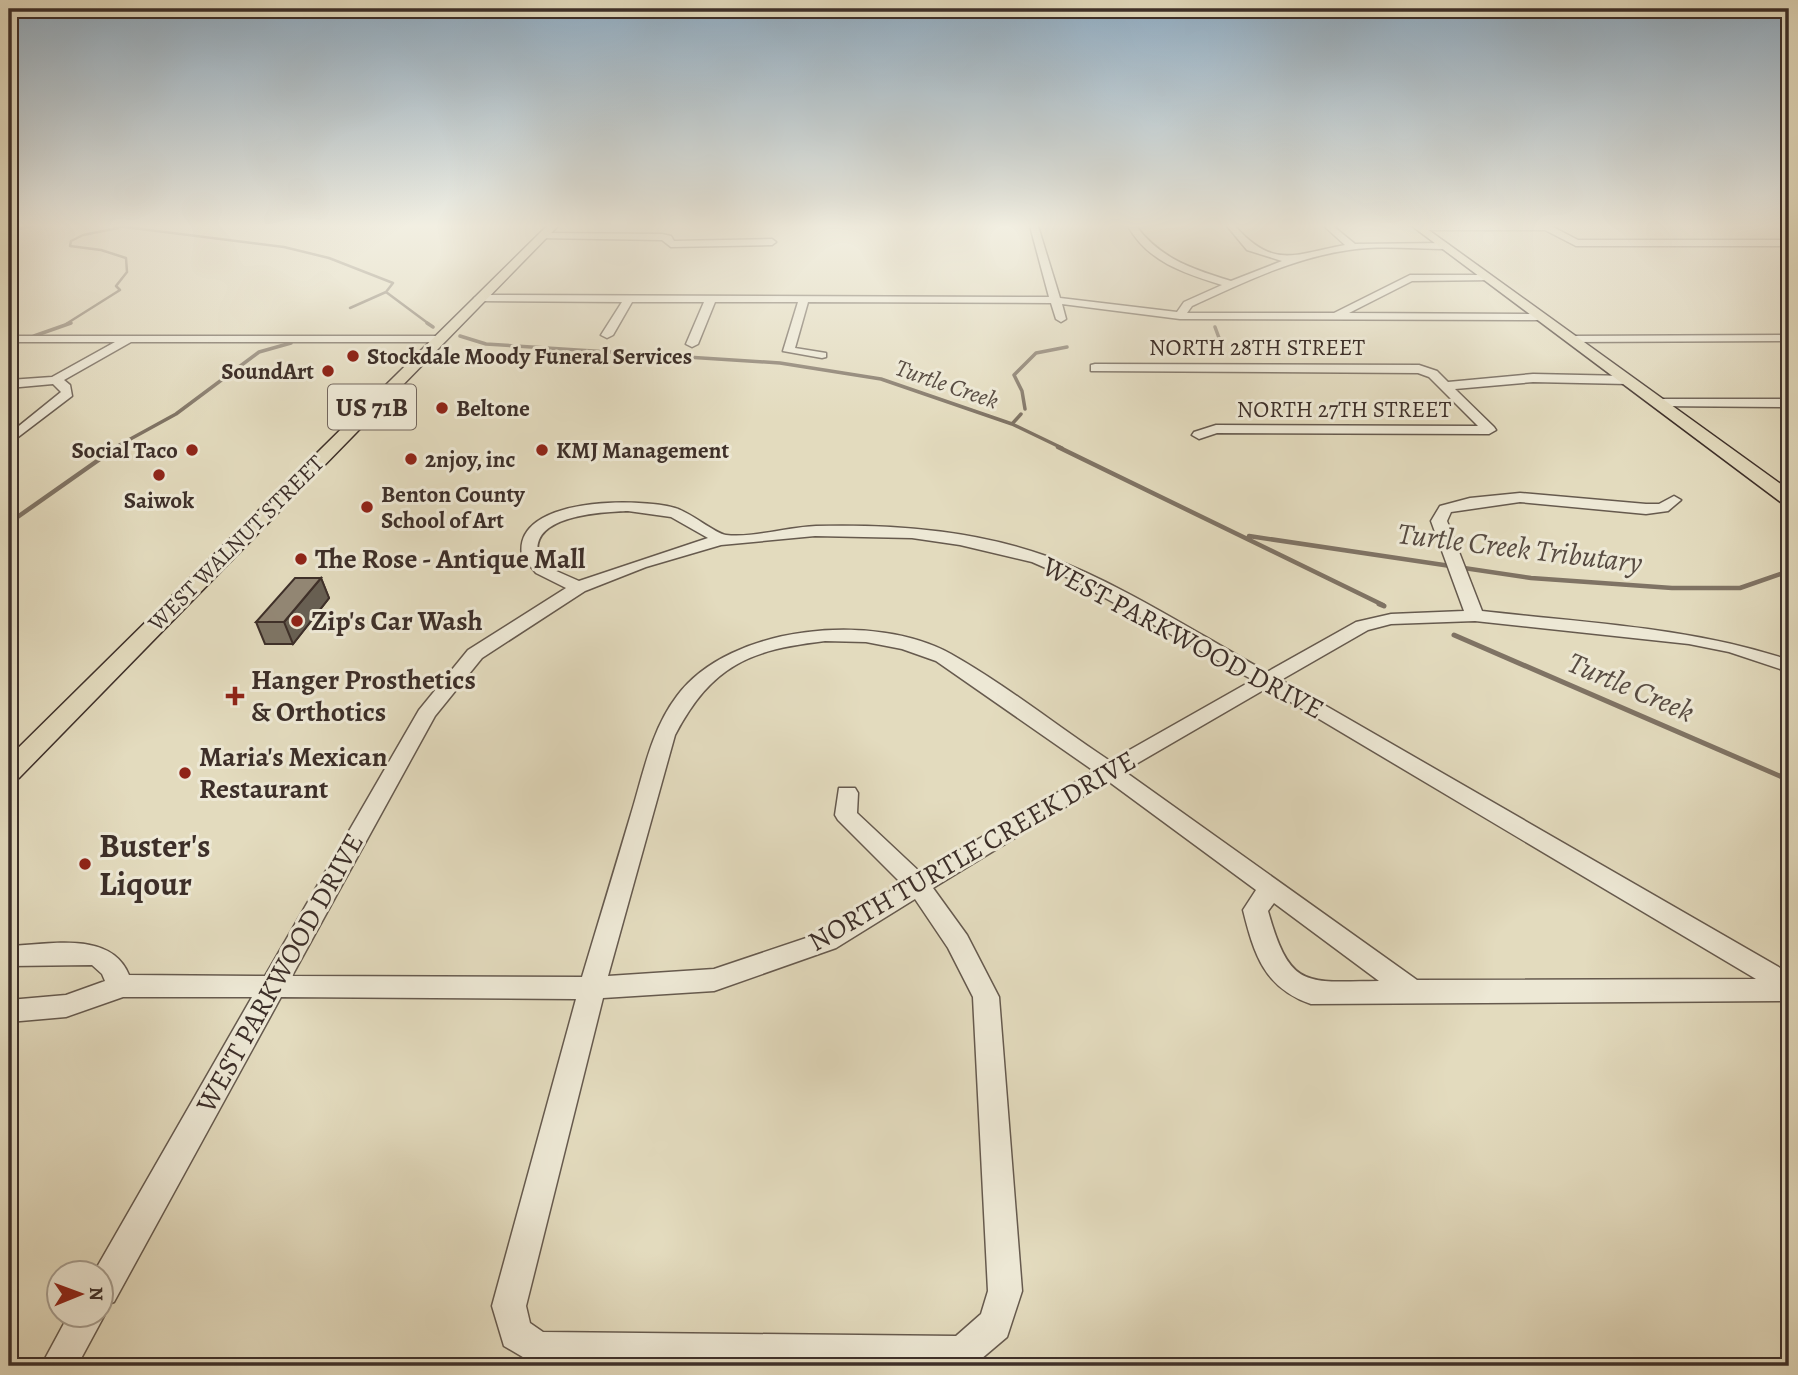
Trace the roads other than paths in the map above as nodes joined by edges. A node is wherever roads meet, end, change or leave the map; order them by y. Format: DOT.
graph roads {
  1 [pos="487,290"];
  2 [pos="1052,290"];
  3 [pos="1220,290"];
  4 [pos="1386,290"];
  5 [pos="1506,290"];
  6 [pos="479,298"];
  7 [pos="629,298"];
  8 [pos="711,298"];
  9 [pos="804,299"];
  10 [pos="1055,300"];
  11 [pos="1180,316"];
  12 [pos="1335,316"];
  13 [pos="1542,317"];
  14 [pos="1061,319"];
  15 [pos="607,335"];
  16 [pos="1789,338"];
  17 [pos="9,339"];
  18 [pos="1571,339"];
  19 [pos="122,340"];
  20 [pos="440,340"];
  21 [pos="692,344"];
  22 [pos="822,355"];
  23 [pos="1095,368"];
  24 [pos="1625,378"];
  25 [pos="55,380"];
  26 [pos="9,384"];
  27 [pos="1447,386"];
  28 [pos="1659,403"];
  29 [pos="1789,403"];
  30 [pos="1199,435"];
  31 [pos="9,440"];
  32 [pos="1789,499"];
  33 [pos="1674,500"];
  34 [pos="720,540"];
  35 [pos="1462,585"];
  36 [pos="579,587"];
  37 [pos="1475,616"];
  38 [pos="1789,666"];
  39 [pos="1267,680"];
  40 [pos="1109,771"];
  41 [pos="9,772"];
  42 [pos="847,793"];
  43 [pos="919,886"];
  44 [pos="1270,890"];
  45 [pos="9,956"];
  46 [pos="120,986"];
  47 [pos="272,986"];
  48 [pos="592,988"];
  49 [pos="1789,988"];
  50 [pos="1412,991"];
  51 [pos="9,1011"];
  52 [pos="116,1265"];
  53 [pos="78,1330"];
  54 [pos="58,1366"];
  1 -- 6 [label="main road, WEST WALNUT STREET / US 71B"];
  2 -- 10 [label="street"];
  3 -- 11 [label="street"];
  4 -- 12 [label="street"];
  5 -- 13 [label="main road"];
  6 -- 7 [label="street"];
  6 -- 20 [label="main road, WEST WALNUT STREET / US 71B"];
  7 -- 8 [label="street"];
  7 -- 15 [label="street"];
  8 -- 9 [label="street"];
  8 -- 21 [label="street"];
  9 -- 10 [label="street"];
  9 -- 22 [label="street"];
  10 -- 11 [label="street"];
  10 -- 14 [label="street"];
  11 -- 12 [label="street"];
  12 -- 13 [label="street"];
  13 -- 18 [label="main road"];
  16 -- 18 [label="street"];
  17 -- 19 [label="street"];
  18 -- 24 [label="main road"];
  19 -- 20 [label="street"];
  19 -- 25 [label="street"];
  20 -- 41 [label="main road, WEST WALNUT STREET / US 71B"];
  23 -- 27 [label="street, NORTH 28TH STREET"];
  24 -- 27 [label="street"];
  24 -- 28 [label="main road"];
  25 -- 26 [label="street"];
  25 -- 31 [label="street"];
  27 -- 30 [label="street, NORTH 27TH STREET"];
  28 -- 29 [label="street"];
  28 -- 32 [label="main road"];
  33 -- 35 [label="street"];
  34 -- 36 [label="street, WEST PARKWOOD DRIVE"];
  34 -- 36 [label="street"];
  34 -- 39 [label="street, WEST PARKWOOD DRIVE"];
  35 -- 37 [label="street"];
  36 -- 47 [label="street, WEST PARKWOOD DRIVE"];
  37 -- 38 [label="street, NORTH TURTLE CREEK DRIVE"];
  37 -- 39 [label="street, NORTH TURTLE CREEK DRIVE"];
  39 -- 40 [label="street, NORTH TURTLE CREEK DRIVE"];
  39 -- 49 [label="street, WEST PARKWOOD DRIVE"];
  40 -- 43 [label="street, NORTH TURTLE CREEK DRIVE"];
  40 -- 44 [label="street"];
  40 -- 48 [label="street"];
  42 -- 43 [label="street"];
  43 -- 48 [label="street, NORTH TURTLE CREEK DRIVE"];
  43 -- 48 [label="street"];
  44 -- 50 [label="street"];
  44 -- 50 [label="street"];
  45 -- 46 [label="street"];
  46 -- 47 [label="street, NORTH TURTLE CREEK DRIVE"];
  46 -- 51 [label="street, NORTH TURTLE CREEK DRIVE"];
  47 -- 48 [label="street, NORTH TURTLE CREEK DRIVE"];
  47 -- 52 [label="street, WEST PARKWOOD DRIVE"];
  49 -- 50 [label="street"];
  53 -- 54 [label="street"];
}
